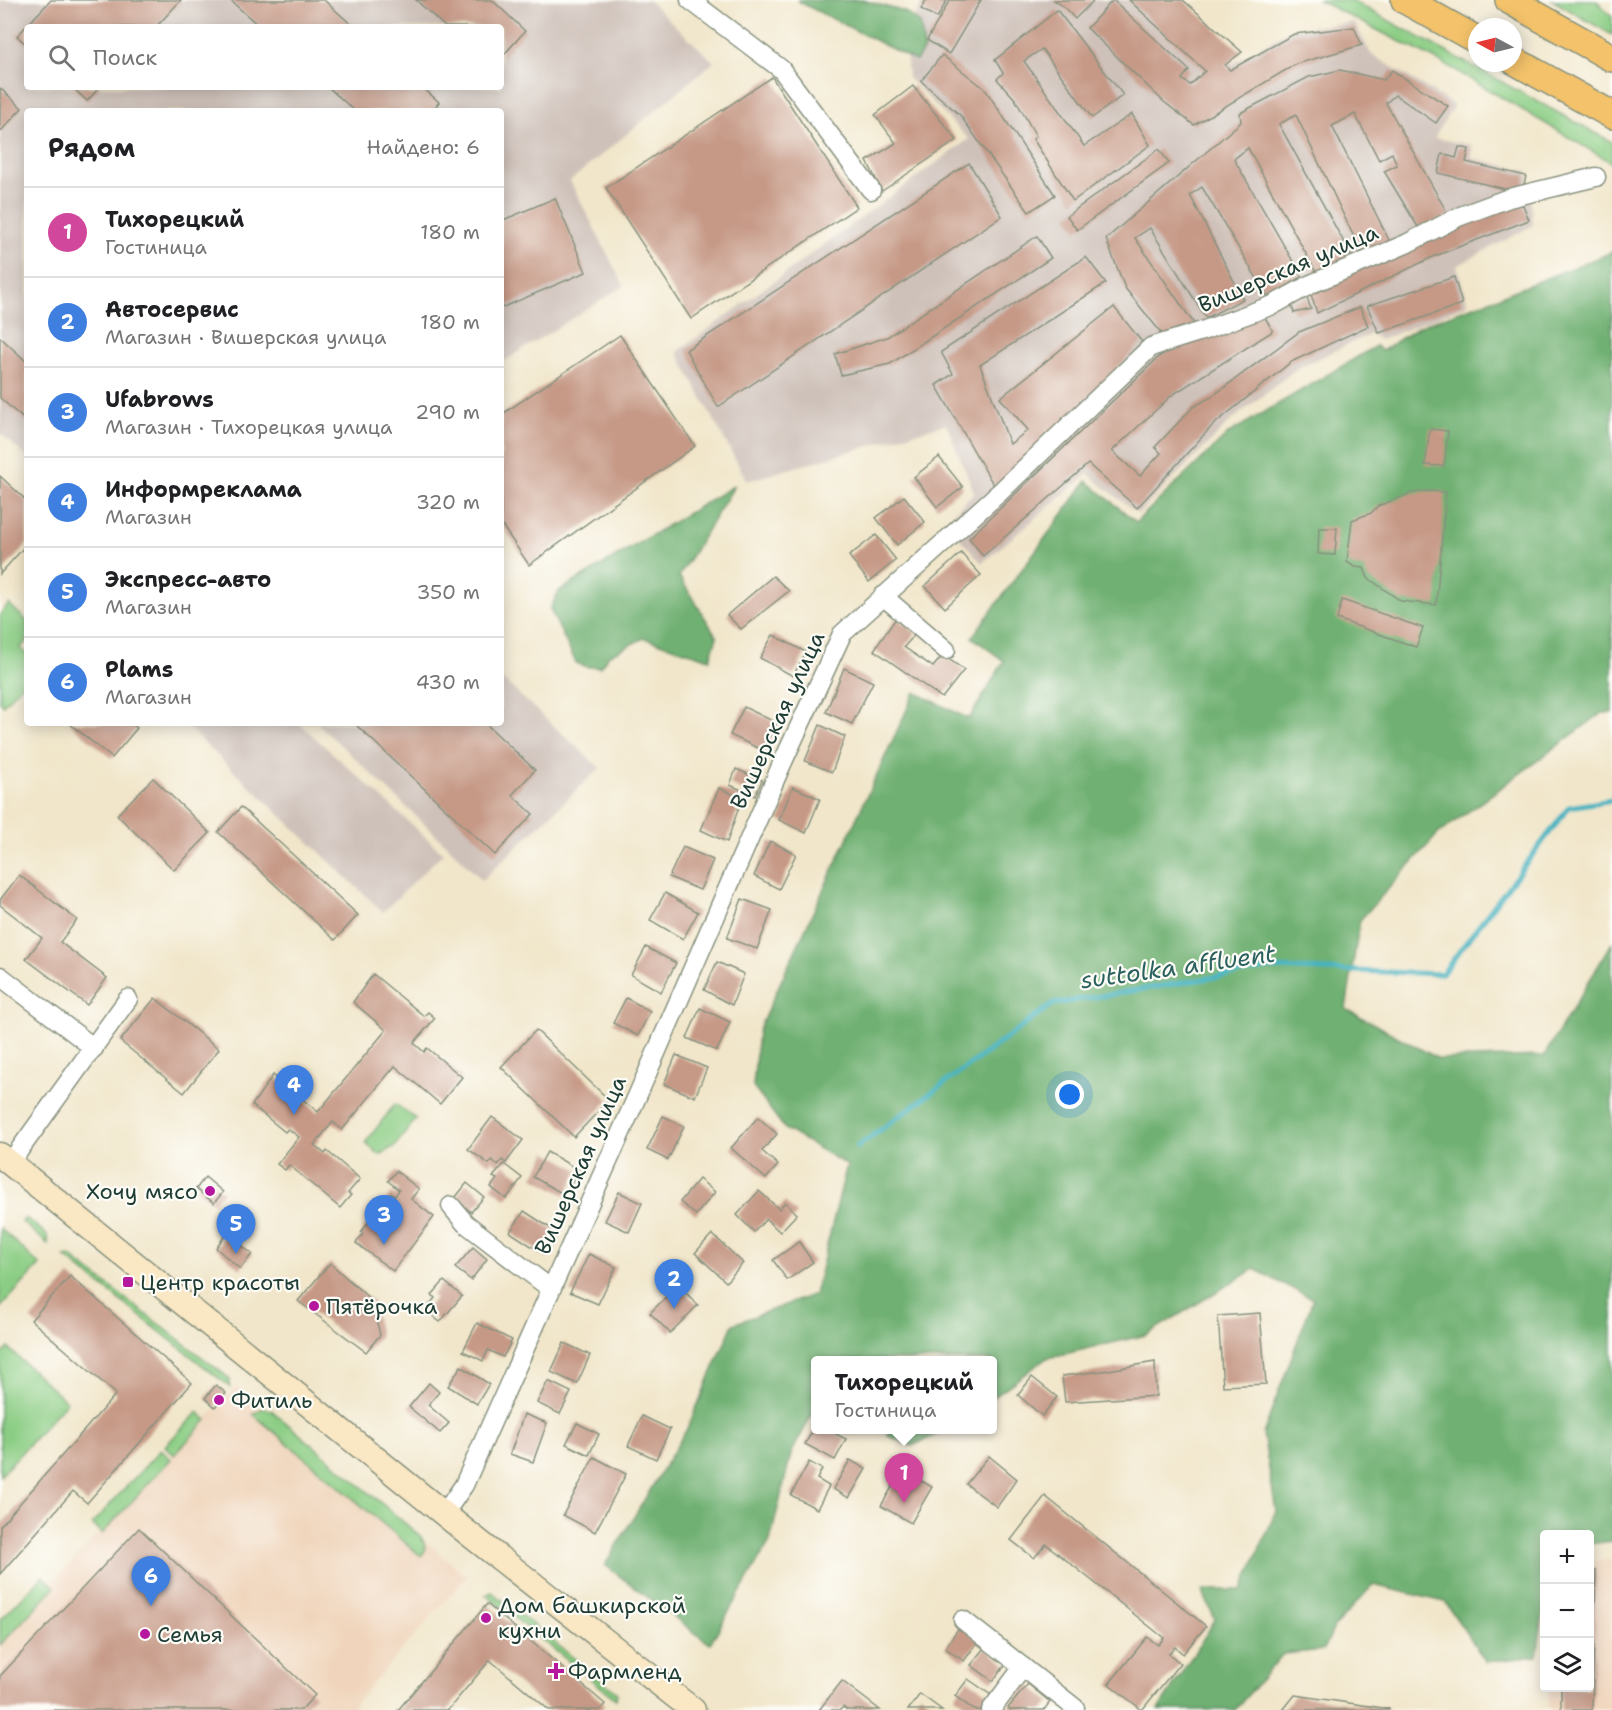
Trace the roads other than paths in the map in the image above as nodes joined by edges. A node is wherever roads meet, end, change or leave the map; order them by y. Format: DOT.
graph roads {
  1 [pos="690,0"];
  2 [pos="1405,0"];
  3 [pos="1509,0"];
  4 [pos="1468,35"];
  5 [pos="1612,58"];
  6 [pos="1522,65"];
  7 [pos="1612,115"];
  8 [pos="1596,177"];
  9 [pos="871,190"];
  10 [pos="883,596"];
  11 [pos="945,650"];
  12 [pos="0,976"];
  13 [pos="128,999"];
  14 [pos="93,1048"];
  15 [pos="5,1159"];
  16 [pos="451,1206"];
  17 [pos="551,1289"];
  18 [pos="444,1514"];
  19 [pos="963,1620"];
  20 [pos="1023,1667"];
  21 [pos="1075,1708"];
  22 [pos="693,1710"];
  23 [pos="991,1710"];
  1 -- 9 [label="street"];
  2 -- 4 [label="main road"];
  3 -- 5 [label="main road"];
  6 -- 7 [label="main road"];
  8 -- 10 [label="street, Вишерская улица"];
  10 -- 11 [label="street"];
  10 -- 17 [label="street, Вишерская улица"];
  12 -- 14 [label="street"];
  13 -- 14 [label="street"];
  14 -- 15 [label="street"];
  15 -- 18 [label="main road"];
  16 -- 17 [label="street"];
  17 -- 18 [label="street, Вишерская улица"];
  18 -- 22 [label="main road"];
  19 -- 20 [label="street"];
  20 -- 21 [label="street"];
  20 -- 23 [label="street"];
}
